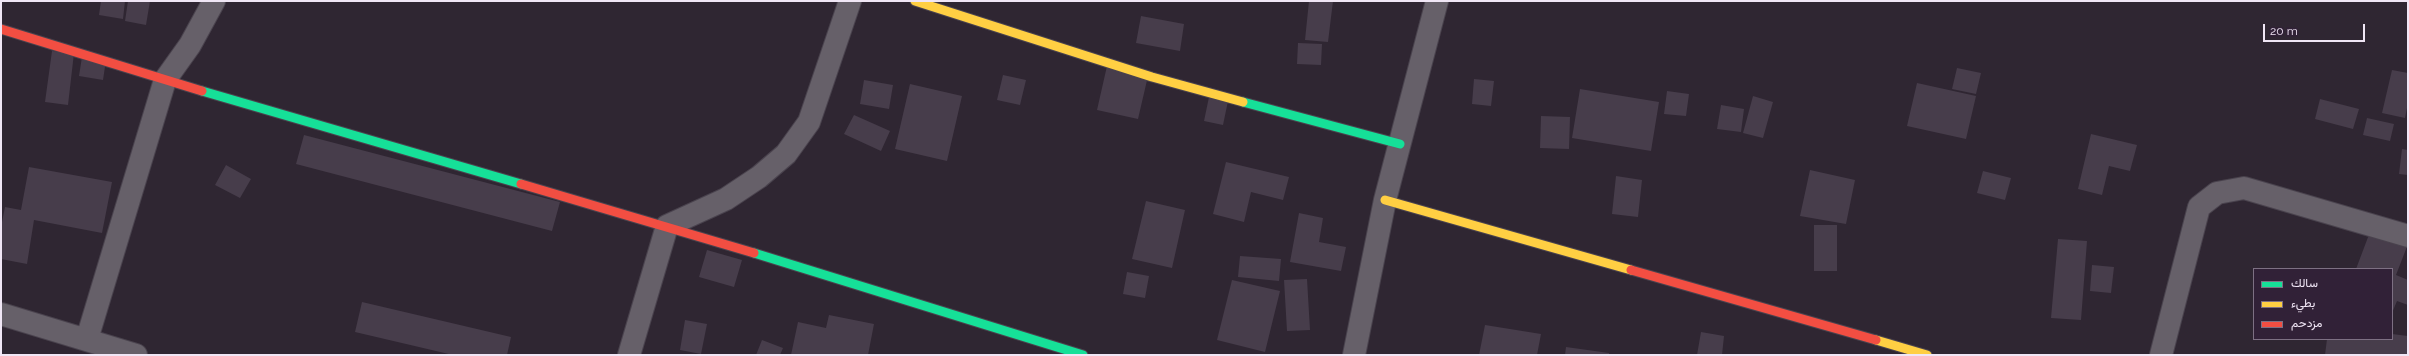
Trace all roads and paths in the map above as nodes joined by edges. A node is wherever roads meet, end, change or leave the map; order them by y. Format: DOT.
graph roads {
  1 [pos="214,1"];
  2 [pos="850,1"];
  3 [pos="915,1"];
  4 [pos="1437,1"];
  5 [pos="1,29"];
  6 [pos="165,80"];
  7 [pos="1400,144"];
  8 [pos="1385,200"];
  9 [pos="667,226"];
  10 [pos="2408,236"];
  11 [pos="1,314"];
  12 [pos="87,340"];
  13 [pos="136,355"];
  14 [pos="629,355"];
  15 [pos="1083,355"];
  16 [pos="1354,355"];
  17 [pos="1927,355"];
  18 [pos="2161,355"];
  1 -- 6 [label="street"];
  2 -- 9 [label="street"];
  3 -- 7 [label="street"];
  4 -- 7 [label="street"];
  5 -- 6 [label="street"];
  6 -- 9 [label="street"];
  6 -- 12 [label="street"];
  7 -- 8 [label="street"];
  8 -- 16 [label="street"];
  8 -- 17 [label="street"];
  9 -- 14 [label="street"];
  9 -- 15 [label="street"];
  10 -- 18 [label="street"];
  11 -- 12 [label="street"];
  12 -- 13 [label="street"];
}
